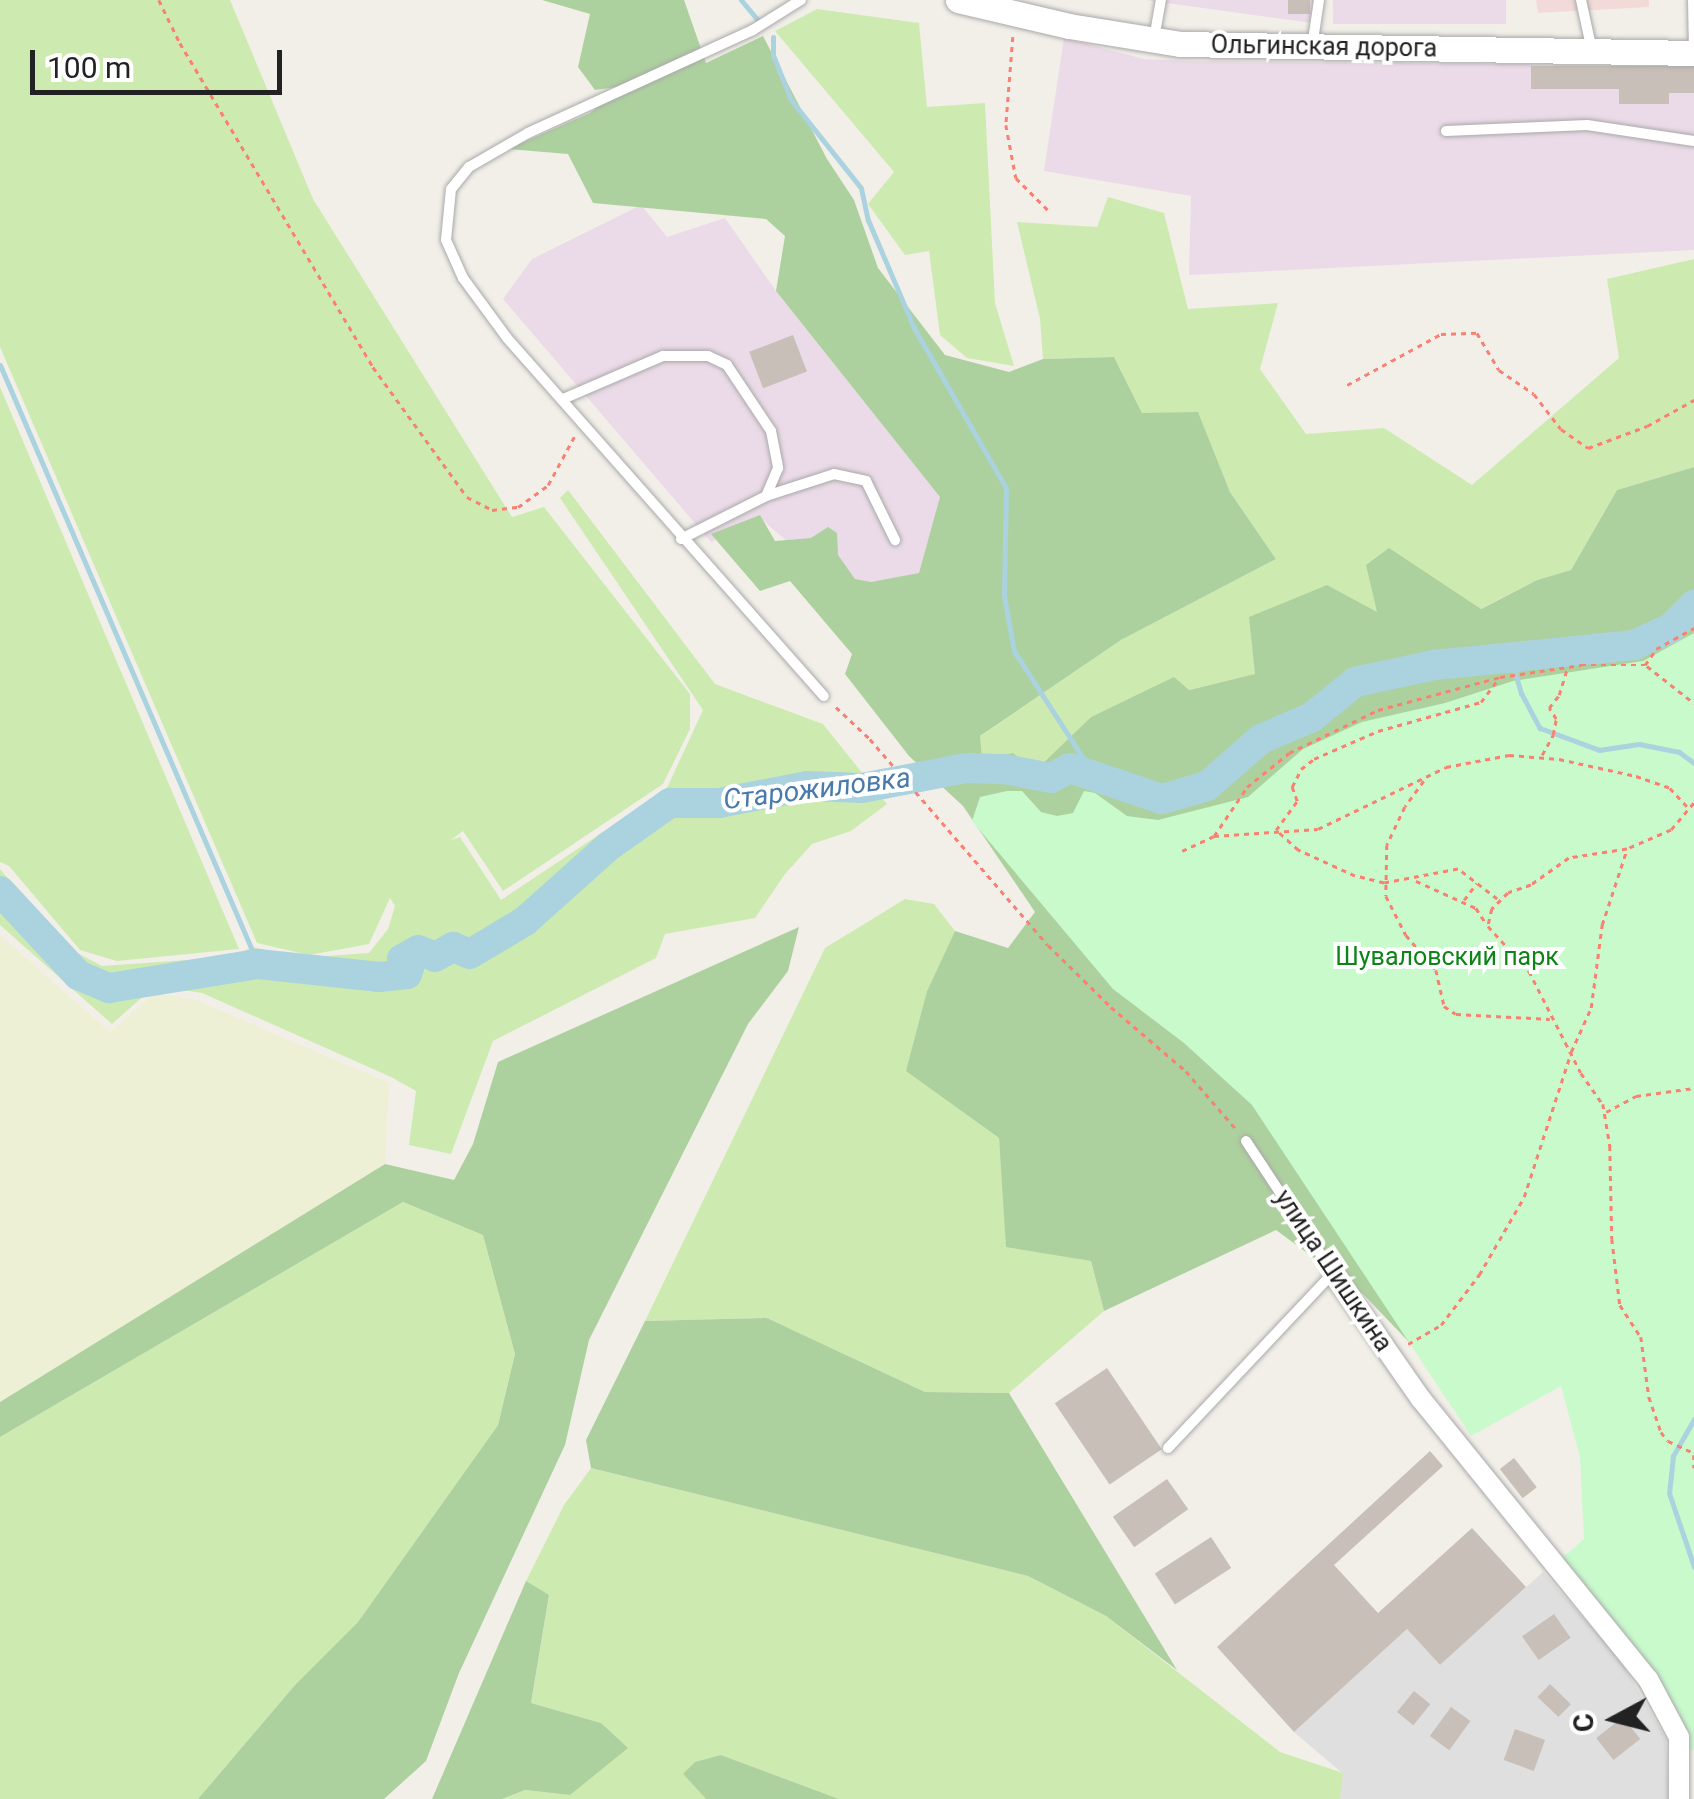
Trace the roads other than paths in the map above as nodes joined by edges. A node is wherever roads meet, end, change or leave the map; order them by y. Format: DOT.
graph roads {
  1 [pos="801,0"];
  2 [pos="960,0"];
  3 [pos="1162,0"];
  4 [pos="1319,0"];
  5 [pos="1582,0"];
  6 [pos="1693,0"];
  7 [pos="1154,40"];
  8 [pos="1312,48"];
  9 [pos="1592,52"];
  10 [pos="1694,53"];
  11 [pos="1446,132"];
  12 [pos="1694,141"];
  13 [pos="563,399"];
  14 [pos="766,496"];
  15 [pos="681,538"];
  16 [pos="895,540"];
  17 [pos="824,696"];
  18 [pos="1246,1142"];
  19 [pos="1333,1274"];
  20 [pos="1168,1448"];
  21 [pos="1679,1799"];
  1 -- 13 [label="lane"];
  2 -- 7 [label="street, Ольгинская дорога"];
  3 -- 7 [label="lane"];
  4 -- 8 [label="lane"];
  5 -- 9 [label="lane"];
  6 -- 10 [label="lane"];
  7 -- 8 [label="street, Ольгинская дорога"];
  8 -- 9 [label="street, Ольгинская дорога"];
  9 -- 10 [label="street, Ольгинская дорога"];
  11 -- 12 [label="lane"];
  13 -- 14 [label="lane"];
  13 -- 15 [label="lane"];
  14 -- 15 [label="lane"];
  14 -- 16 [label="lane"];
  15 -- 17 [label="lane"];
  18 -- 19 [label="lane, улица Шишкина"];
  19 -- 20 [label="lane"];
  19 -- 21 [label="street, улица Шишкина"];
}
